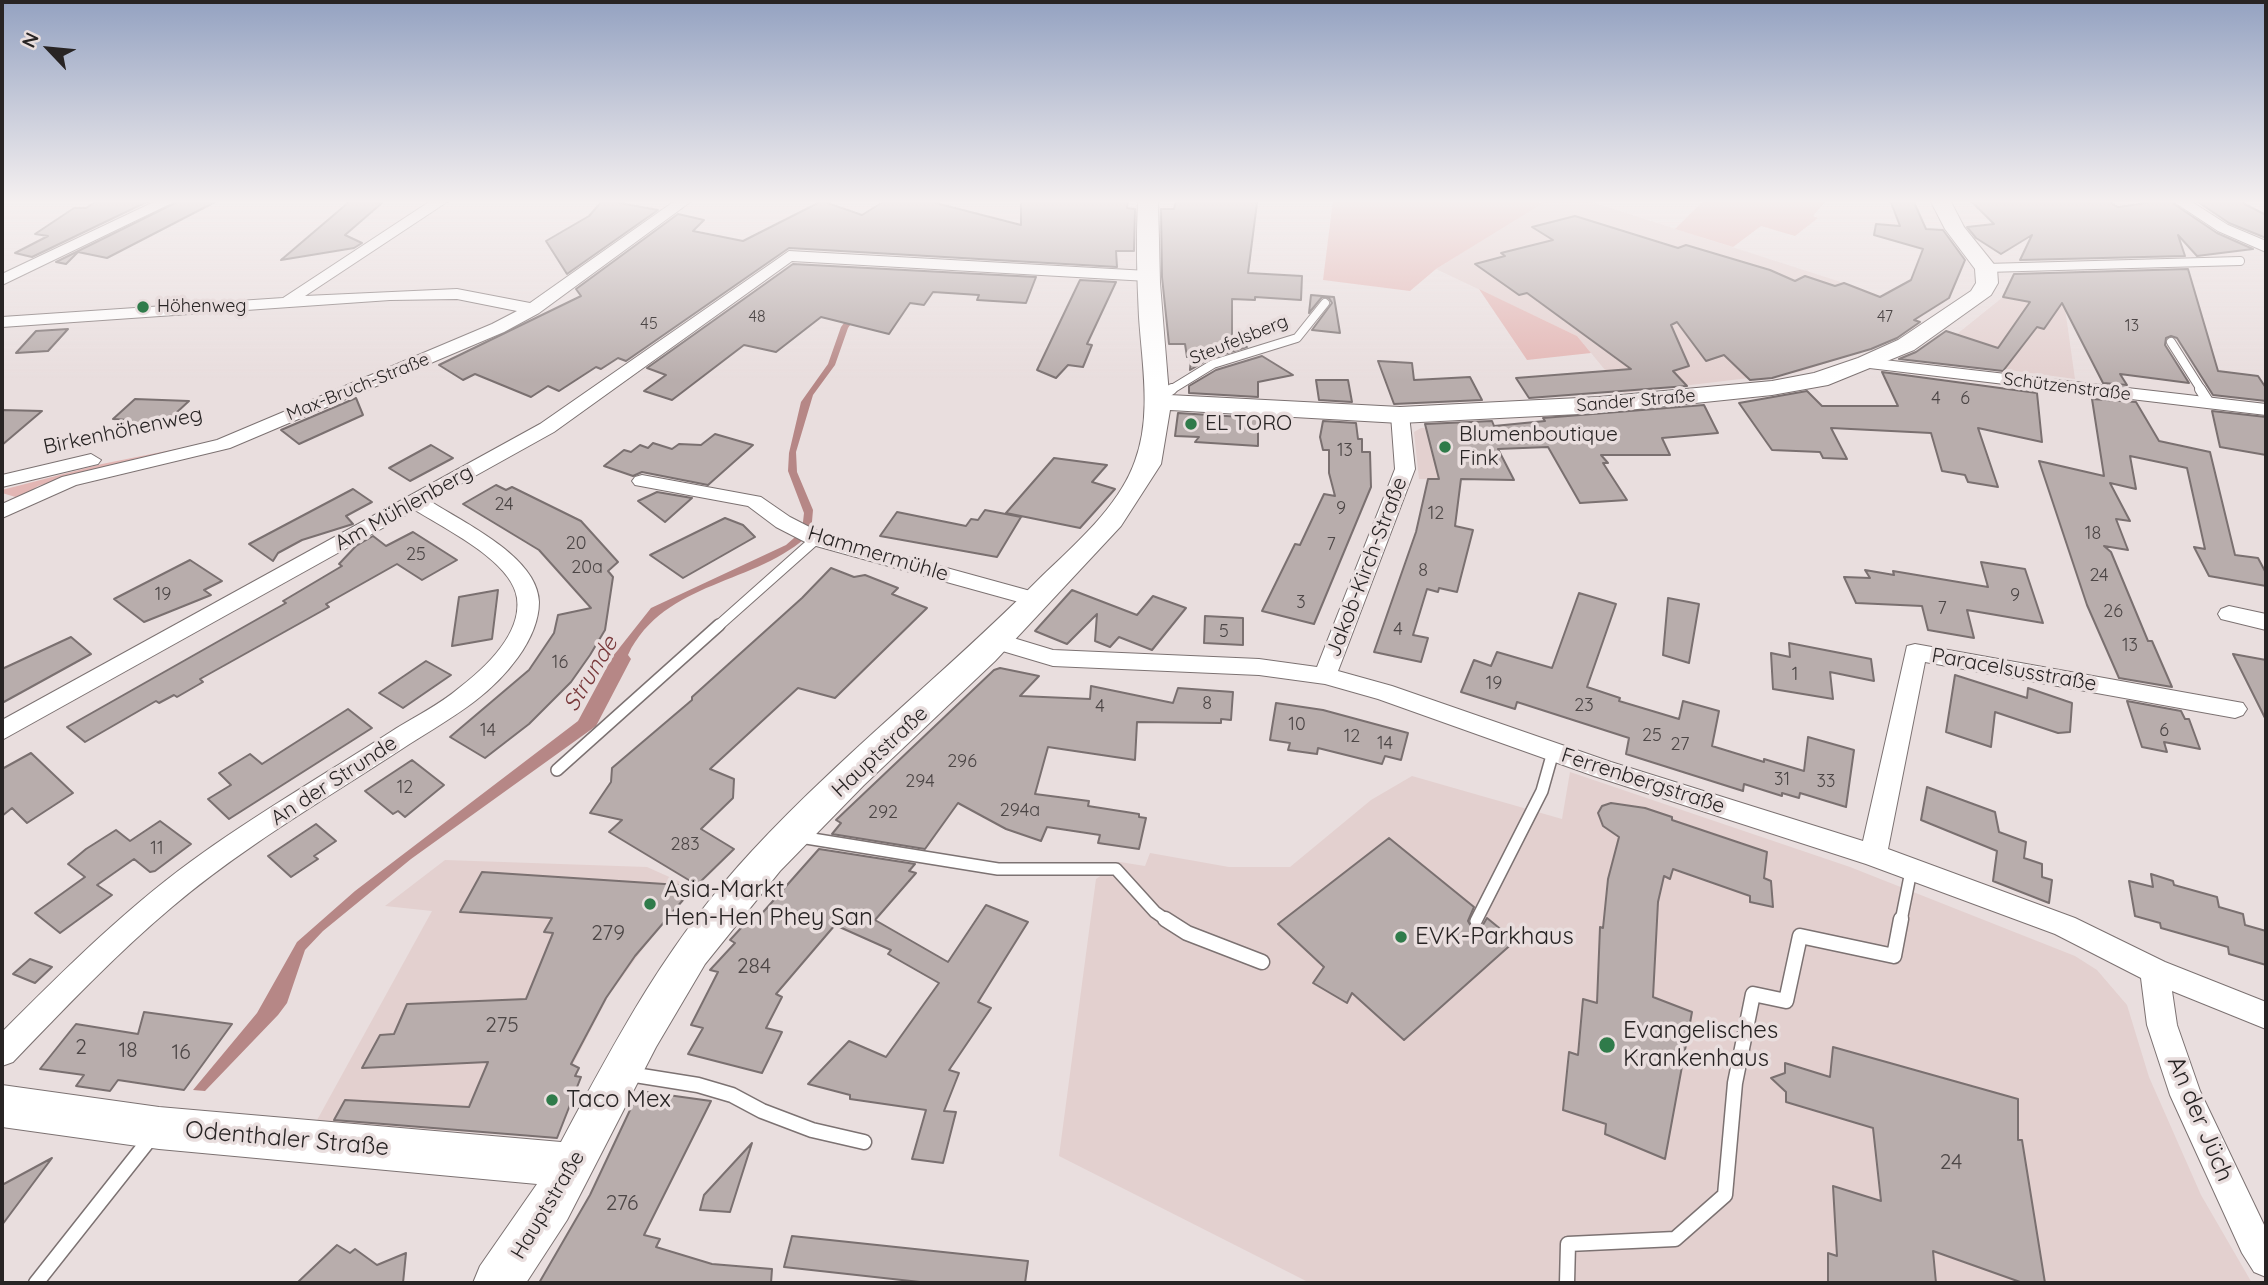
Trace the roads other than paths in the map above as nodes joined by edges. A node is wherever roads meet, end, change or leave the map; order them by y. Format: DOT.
graph roads {
  1 [pos="44,260"];
  2 [pos="350,260"];
  3 [pos="602,260"];
  4 [pos="783,260"];
  5 [pos="860,260"];
  6 [pos="1148,260"];
  7 [pos="1980,260"];
  8 [pos="2240,261"];
  9 [pos="1986,268"];
  10 [pos="1148,276"];
  11 [pos="2,280"];
  12 [pos="288,300"];
  13 [pos="1325,303"];
  14 [pos="533,309"];
  15 [pos="2,322"];
  16 [pos="2171,342"];
  17 [pos="1867,363"];
  18 [pos="1157,400"];
  19 [pos="2209,403"];
  20 [pos="2266,410"];
  21 [pos="1400,415"];
  22 [pos="255,430"];
  23 [pos="2,481"];
  24 [pos="642,481"];
  25 [pos="416,501"];
  26 [pos="2,512"];
  27 [pos="816,539"];
  28 [pos="1037,600"];
  29 [pos="2229,614"];
  30 [pos="2266,622"];
  31 [pos="997,641"];
  32 [pos="1325,676"];
  33 [pos="2235,709"];
  34 [pos="2,732"];
  35 [pos="1553,752"];
  36 [pos="557,770"];
  37 [pos="790,836"];
  38 [pos="1873,855"];
  39 [pos="1911,871"];
  40 [pos="1476,921"];
  41 [pos="1262,962"];
  42 [pos="2155,971"];
  43 [pos="2266,1016"];
  44 [pos="2,1052"];
  45 [pos="623,1073"];
  46 [pos="2,1106"];
  47 [pos="159,1128"];
  48 [pos="864,1142"];
  49 [pos="573,1166"];
  50 [pos="2266,1260"];
  51 [pos="36,1283"];
  52 [pos="497,1283"];
  53 [pos="1567,1283"];
  1 -- 11 [label="street"];
  2 -- 12 [label="street"];
  3 -- 14 [label="street, Max-Bruch-Straße"];
  4 -- 25 [label="street, Am Mühlenberg"];
  5 -- 10 [label="street, Am Mühlenberg"];
  6 -- 10 [label="main road, Hauptstraße"];
  7 -- 9 [label="main road"];
  8 -- 9 [label="lane"];
  9 -- 17 [label="main road, Sander Straße"];
  10 -- 18 [label="main road, Hauptstraße"];
  12 -- 14 [label="street"];
  12 -- 15 [label="street"];
  13 -- 18 [label="lane, Steufelsberg"];
  14 -- 22 [label="street, Max-Bruch-Straße"];
  16 -- 19 [label="lane"];
  17 -- 19 [label="street, Schützenstraße"];
  17 -- 21 [label="main road, Sander Straße"];
  18 -- 21 [label="main road, Sander Straße"];
  18 -- 28 [label="main road, Hauptstraße"];
  19 -- 20 [label="street, Schützenstraße"];
  21 -- 32 [label="street, Jakob-Kirch-Straße"];
  22 -- 23 [label="street, Birkenhöhenweg"];
  22 -- 26 [label="street, Max-Bruch-Straße"];
  24 -- 27 [label="street, Hammermühle"];
  25 -- 34 [label="street, Am Mühlenberg"];
  25 -- 44 [label="street, An der Strunde"];
  27 -- 28 [label="street, Hammermühle"];
  27 -- 36 [label="lane"];
  28 -- 31 [label="main road, Hauptstraße"];
  29 -- 30 [label="street"];
  31 -- 32 [label="street, Ferrenbergstraße"];
  31 -- 37 [label="main road, Hauptstraße"];
  32 -- 35 [label="street, Ferrenbergstraße"];
  33 -- 38 [label="street, Paracelsusstraße"];
  35 -- 38 [label="street, Ferrenbergstraße"];
  35 -- 40 [label="lane"];
  37 -- 41 [label="lane"];
  37 -- 45 [label="main road, Hauptstraße"];
  38 -- 39 [label="street, Ferrenbergstraße"];
  39 -- 42 [label="street, Ferrenbergstraße"];
  39 -- 53 [label="lane"];
  42 -- 43 [label="street, Ferrenbergstraße"];
  42 -- 50 [label="street, An der Jüch"];
  45 -- 48 [label="lane"];
  45 -- 49 [label="main road, Hauptstraße"];
  46 -- 47 [label="main road, Odenthaler Straße"];
  47 -- 49 [label="main road, Odenthaler Straße"];
  47 -- 51 [label="lane"];
  49 -- 52 [label="main road, Hauptstraße"];
}
